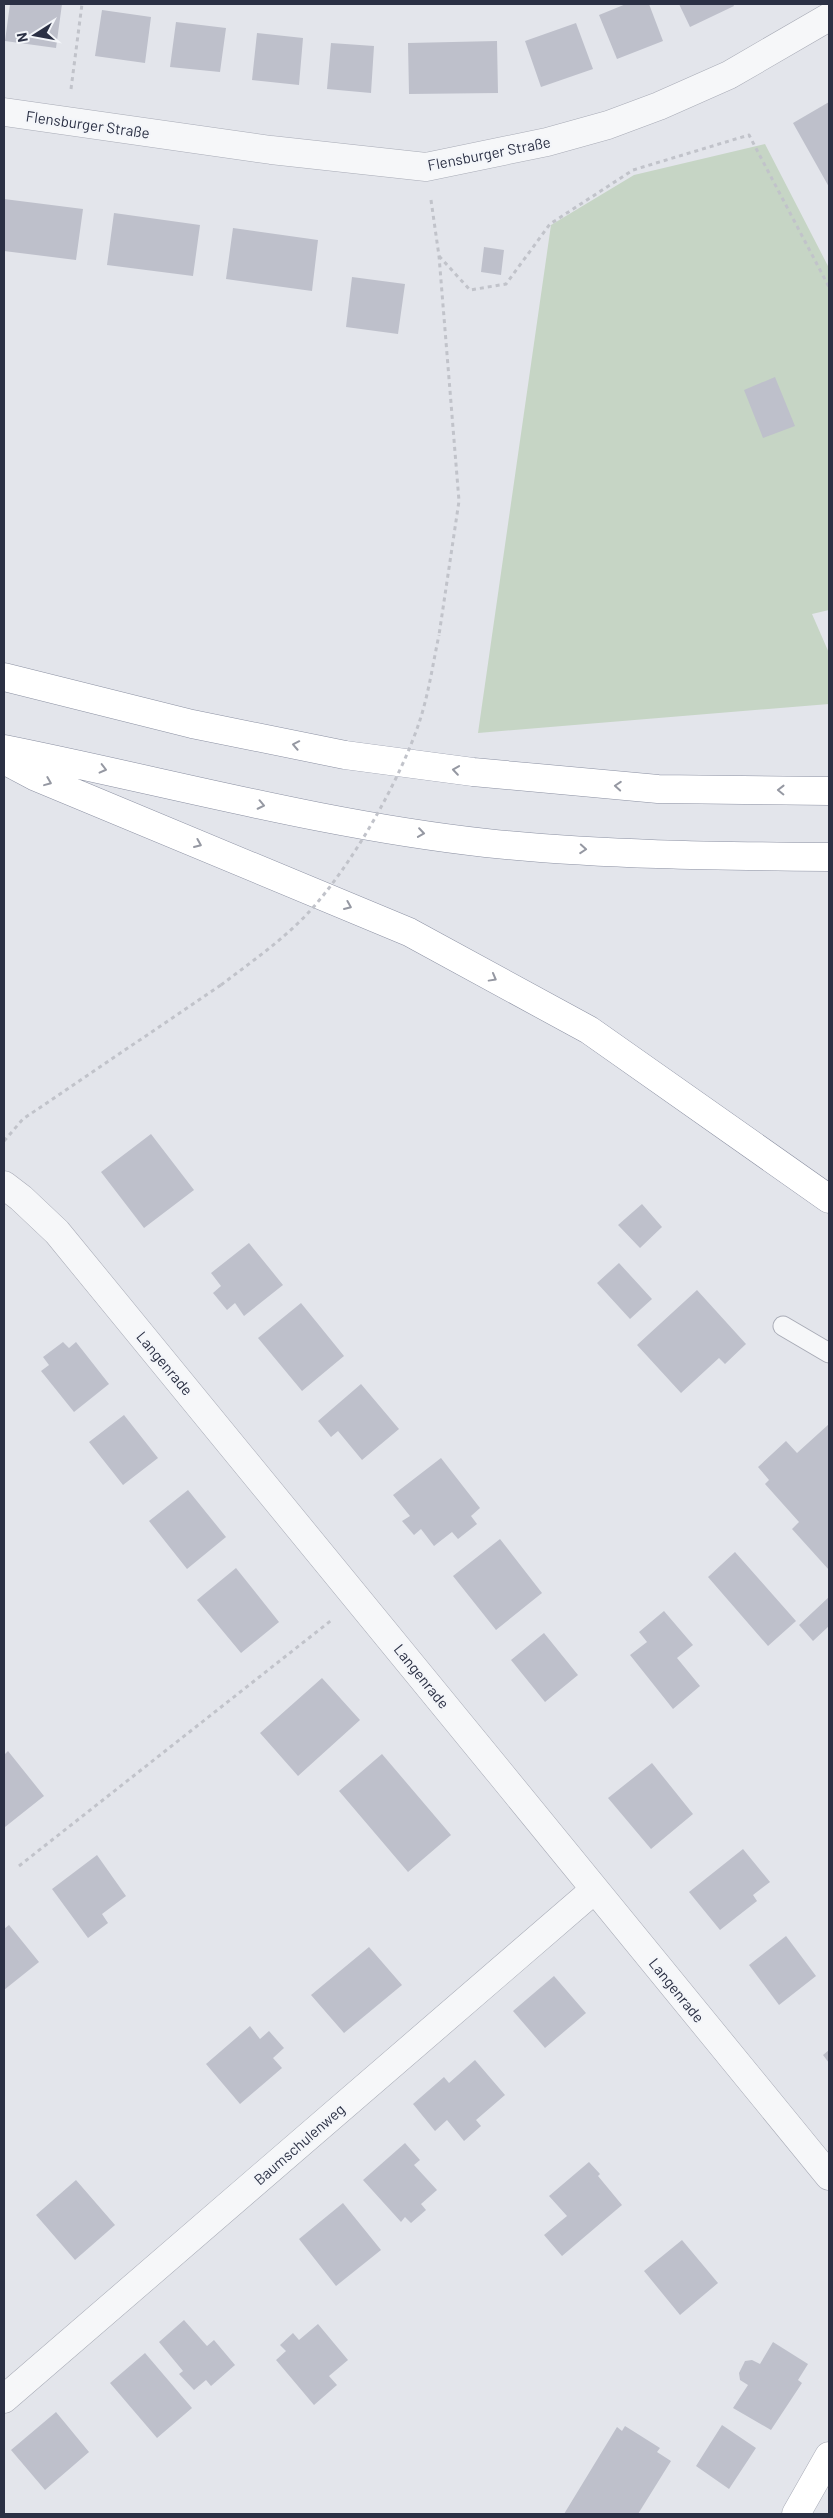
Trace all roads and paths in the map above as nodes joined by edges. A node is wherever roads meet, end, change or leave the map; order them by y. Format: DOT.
graph roads {
  1 [pos="82,4"];
  2 [pos="829,17"];
  3 [pos="76,53"];
  4 [pos="4,112"];
  5 [pos="426,167"];
  6 [pos="439,256"];
  7 [pos="829,287"];
  8 [pos="4,677"];
  9 [pos="4,749"];
  10 [pos="4,760"];
  11 [pos="829,791"];
  12 [pos="829,856"];
  13 [pos="4,1141"];
  14 [pos="4,1186"];
  15 [pos="829,1199"];
  16 [pos="783,1326"];
  17 [pos="829,1353"];
  18 [pos="360,1598"];
  19 [pos="18,1866"];
  20 [pos="594,1890"];
  21 [pos="829,2176"];
  22 [pos="4,2399"];
  23 [pos="829,2456"];
  24 [pos="796,2514"];
  1 -- 3 [label="path"];
  2 -- 5 [label="street, Flensburger Straße"];
  4 -- 5 [label="street, Flensburger Straße"];
  5 -- 6 [label="path"];
  6 -- 7 [label="path"];
  6 -- 13 [label="path, bridge"];
  11 -- 8 [label="main road, one-way"];
  9 -- 12 [label="main road, one-way"];
  10 -- 15 [label="main road, one-way"];
  14 -- 18 [label="street, Langenrade"];
  16 -- 17 [label="lane"];
  18 -- 19 [label="path"];
  18 -- 20 [label="street, Langenrade"];
  20 -- 21 [label="street, Langenrade"];
  20 -- 22 [label="street, Baumschulenweg"];
  23 -- 24 [label="main road"];
}
